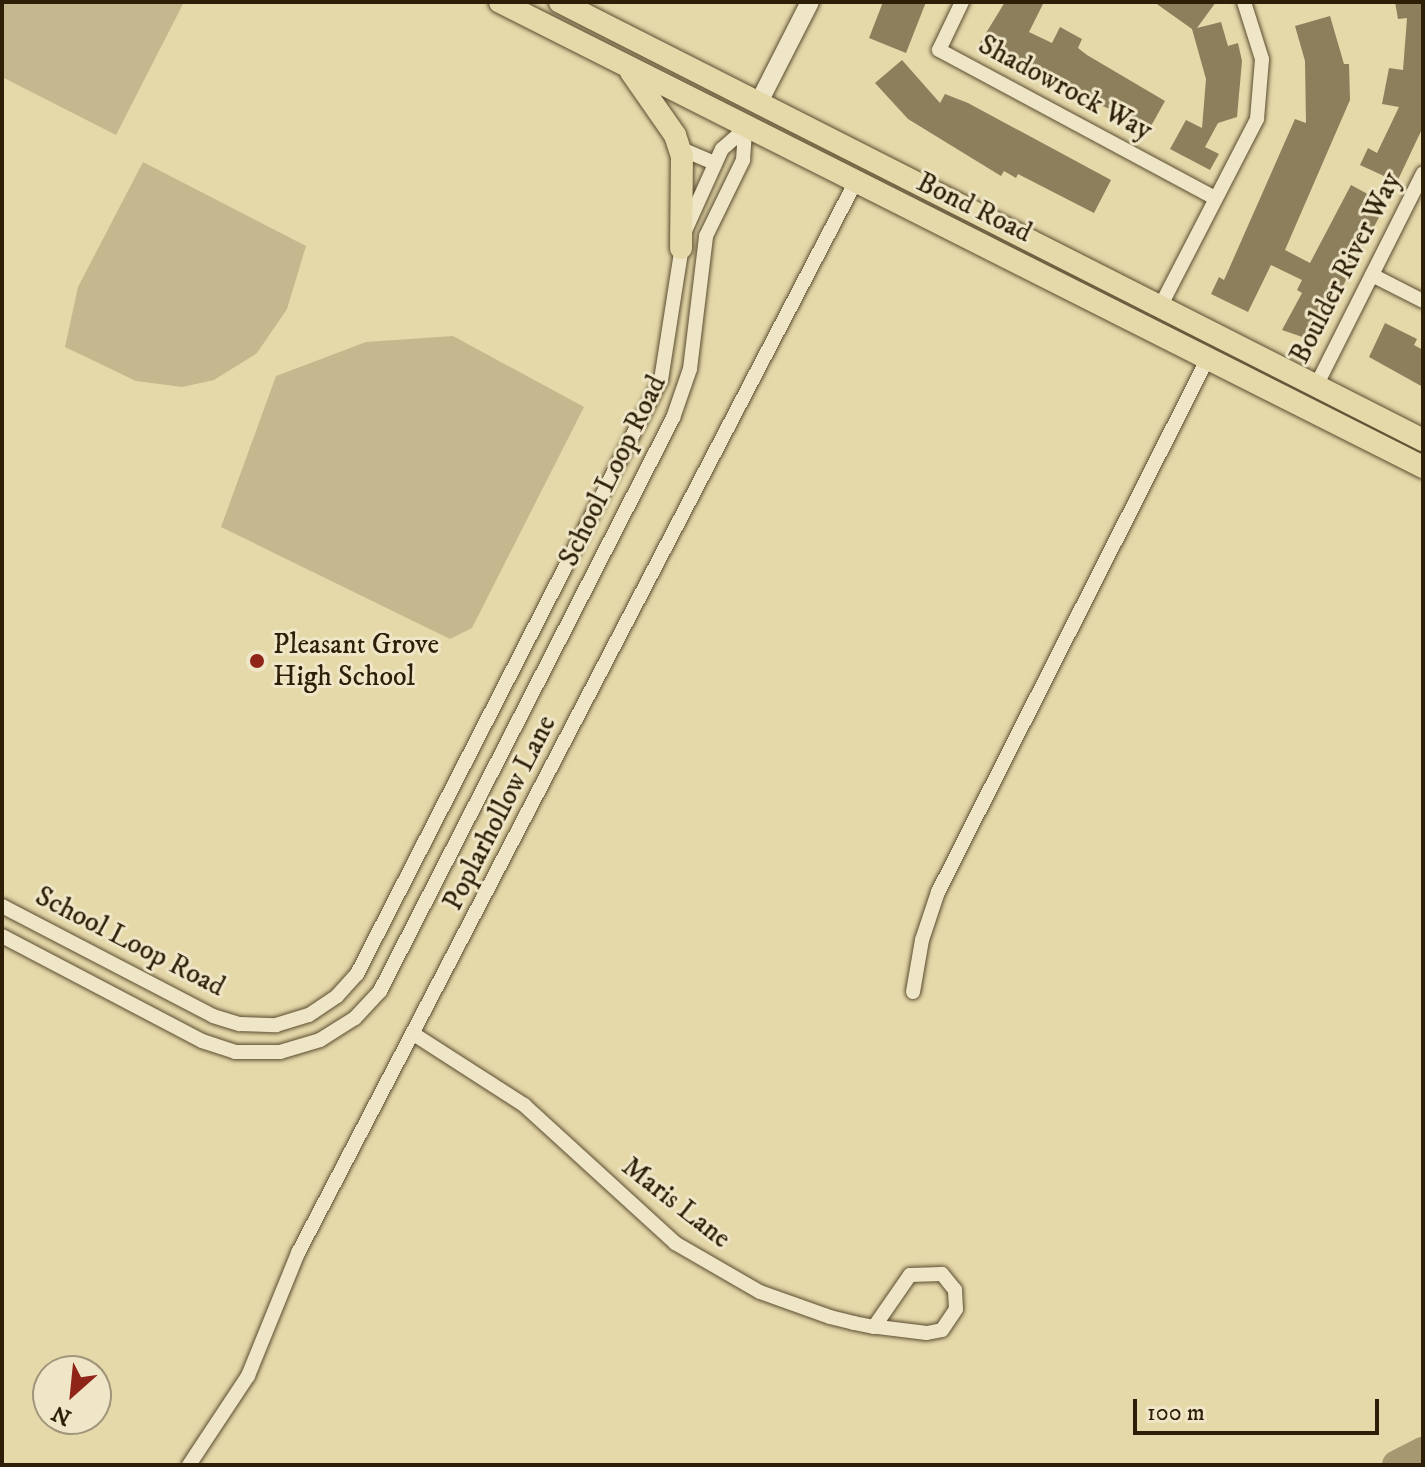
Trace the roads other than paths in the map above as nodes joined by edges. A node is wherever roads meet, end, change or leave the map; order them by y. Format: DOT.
graph roads {
  1 [pos="500,2"];
  2 [pos="560,2"];
  3 [pos="810,2"];
  4 [pos="962,2"];
  5 [pos="1244,2"];
  6 [pos="628,68"];
  7 [pos="758,104"];
  8 [pos="745,129"];
  9 [pos="679,148"];
  10 [pos="715,163"];
  11 [pos="1423,173"];
  12 [pos="855,183"];
  13 [pos="1215,198"];
  14 [pos="681,248"];
  15 [pos="1372,275"];
  16 [pos="1423,301"];
  17 [pos="1160,307"];
  18 [pos="1167,337"];
  19 [pos="1208,358"];
  20 [pos="1316,386"];
  21 [pos="1423,440"];
  22 [pos="1423,467"];
  23 [pos="2,906"];
  24 [pos="2,936"];
  25 [pos="913,992"];
  26 [pos="415,1035"];
  27 [pos="874,1327"];
  28 [pos="189,1465"];
  1 -- 6 [label="main road, Bond Road"];
  2 -- 7 [label="main road, Bond Road"];
  3 -- 7 [label="street"];
  4 -- 13 [label="street, Shadowrock Way"];
  5 -- 13 [label="street"];
  6 -- 8 [label="main road, Bond Road"];
  6 -- 9 [label="main road"];
  7 -- 17 [label="main road, Bond Road"];
  8 -- 10 [label="street, School Loop Road"];
  8 -- 12 [label="main road, Bond Road"];
  8 -- 24 [label="street, School Loop Road"];
  9 -- 10 [label="street"];
  9 -- 14 [label="main road"];
  10 -- 14 [label="street, School Loop Road"];
  11 -- 15 [label="street, Boulder River Way"];
  12 -- 18 [label="main road, Bond Road"];
  12 -- 26 [label="street, Poplarhollow Lane"];
  13 -- 17 [label="street"];
  14 -- 23 [label="street, School Loop Road"];
  15 -- 16 [label="street"];
  15 -- 20 [label="street, Boulder River Way"];
  17 -- 20 [label="main road, Bond Road"];
  18 -- 19 [label="main road, Bond Road"];
  18 -- 20 [label="main road"];
  19 -- 22 [label="main road, Bond Road"];
  19 -- 25 [label="street"];
  20 -- 21 [label="main road, Bond Road"];
  26 -- 27 [label="street, Maris Lane"];
  26 -- 28 [label="street, Poplarhollow Lane"];
  27 -- 27 [label="street, Maris Lane"];
}
